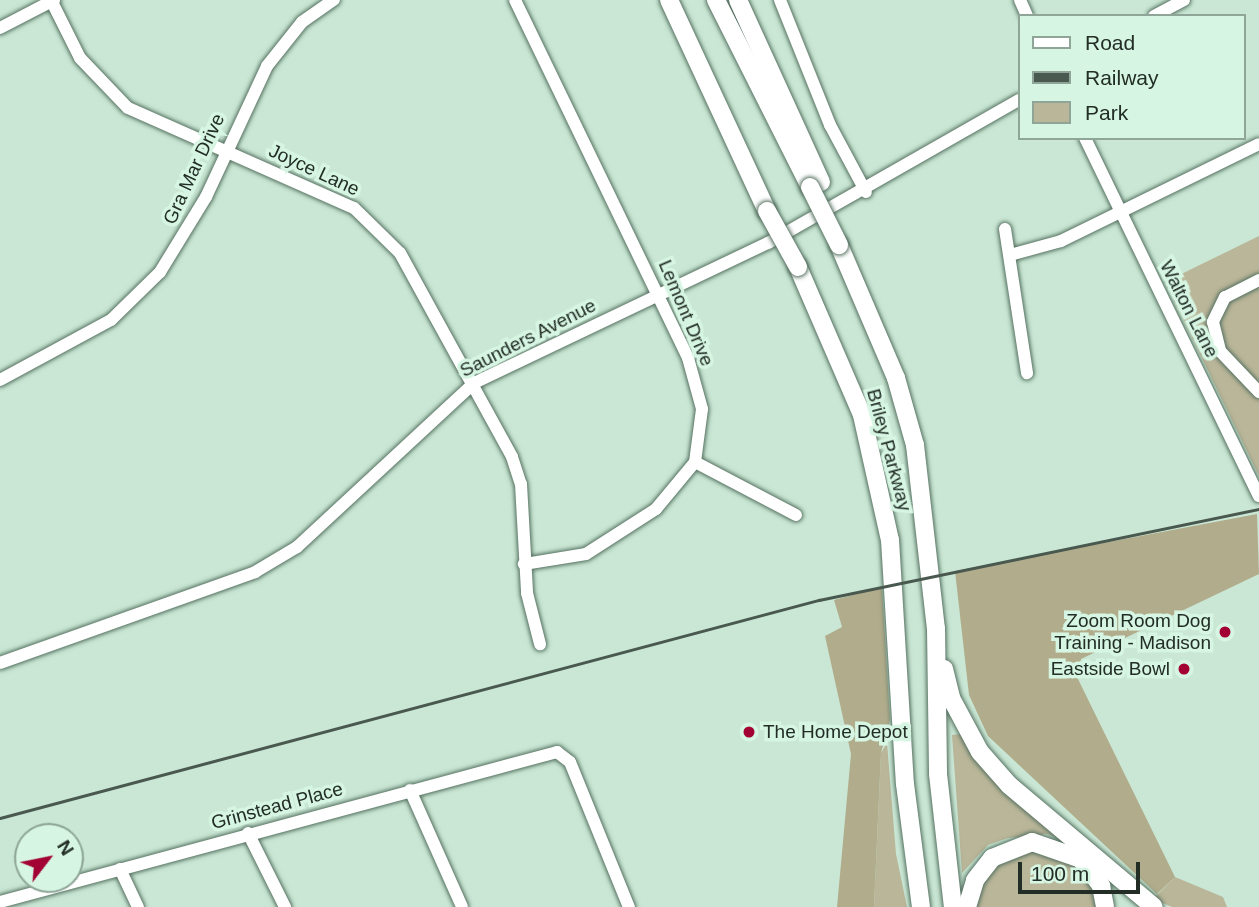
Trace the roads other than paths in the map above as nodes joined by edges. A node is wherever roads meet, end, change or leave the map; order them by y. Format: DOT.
graph roads {
  1 [pos="334,0"];
  2 [pos="515,0"];
  3 [pos="669,0"];
  4 [pos="716,0"];
  5 [pos="738,0"];
  6 [pos="780,0"];
  7 [pos="1184,0"];
  8 [pos="52,1"];
  9 [pos="1158,14"];
  10 [pos="0,28"];
  11 [pos="1018,101"];
  12 [pos="1086,140"];
  13 [pos="1259,144"];
  14 [pos="226,153"];
  15 [pos="816,185"];
  16 [pos="866,192"];
  17 [pos="1119,213"];
  18 [pos="1005,229"];
  19 [pos="1010,255"];
  20 [pos="1259,280"];
  21 [pos="658,292"];
  22 [pos="1027,373"];
  23 [pos="0,380"];
  24 [pos="474,383"];
  25 [pos="1259,392"];
  26 [pos="695,462"];
  27 [pos="1259,496"];
  28 [pos="796,515"];
  29 [pos="524,564"];
  30 [pos="936,628"];
  31 [pos="540,644"];
  32 [pos="0,663"];
  33 [pos="410,790"];
  34 [pos="248,833"];
  35 [pos="120,869"];
  36 [pos="1116,876"];
  37 [pos="0,902"];
  38 [pos="138,907"];
  39 [pos="285,907"];
  40 [pos="462,907"];
  41 [pos="629,907"];
  42 [pos="921,907"];
  43 [pos="953,907"];
  44 [pos="967,907"];
  45 [pos="1105,907"];
  46 [pos="1129,907"];
  47 [pos="1154,907"];
  1 -- 14 [label="street, Gra Mar Drive"];
  2 -- 21 [label="street, Lemont Drive"];
  3 -- 42 [label="highway, Briley Parkway, bridge"];
  4 -- 15 [label="highway"];
  5 -- 15 [label="highway"];
  6 -- 16 [label="street"];
  7 -- 9 [label="street"];
  8 -- 10 [label="street"];
  8 -- 14 [label="street, Joyce Lane"];
  11 -- 16 [label="street, Saunders Avenue"];
  12 -- 17 [label="street, Walton Lane"];
  13 -- 17 [label="street"];
  14 -- 23 [label="street, Gra Mar Drive"];
  14 -- 24 [label="street, Joyce Lane"];
  15 -- 30 [label="highway, Briley Parkway"];
  16 -- 21 [label="street, Saunders Avenue"];
  17 -- 19 [label="street"];
  17 -- 27 [label="street, Walton Lane"];
  18 -- 19 [label="street"];
  19 -- 22 [label="street"];
  20 -- 25 [label="street"];
  21 -- 24 [label="street, Saunders Avenue"];
  21 -- 26 [label="street, Lemont Drive"];
  24 -- 29 [label="street, Joyce Lane"];
  24 -- 32 [label="street, Saunders Avenue"];
  26 -- 28 [label="street"];
  26 -- 29 [label="street"];
  29 -- 31 [label="street, Joyce Lane"];
  30 -- 36 [label="highway"];
  30 -- 43 [label="highway, Briley Parkway"];
  33 -- 34 [label="street, Grinstead Place"];
  33 -- 40 [label="street"];
  33 -- 41 [label="street, Grinstead Place"];
  34 -- 35 [label="street, Grinstead Place"];
  34 -- 39 [label="street"];
  35 -- 37 [label="street, Grinstead Place"];
  35 -- 38 [label="street"];
  36 -- 46 [label="highway"];
  36 -- 47 [label="highway"];
  44 -- 45 [label="highway"];
}
